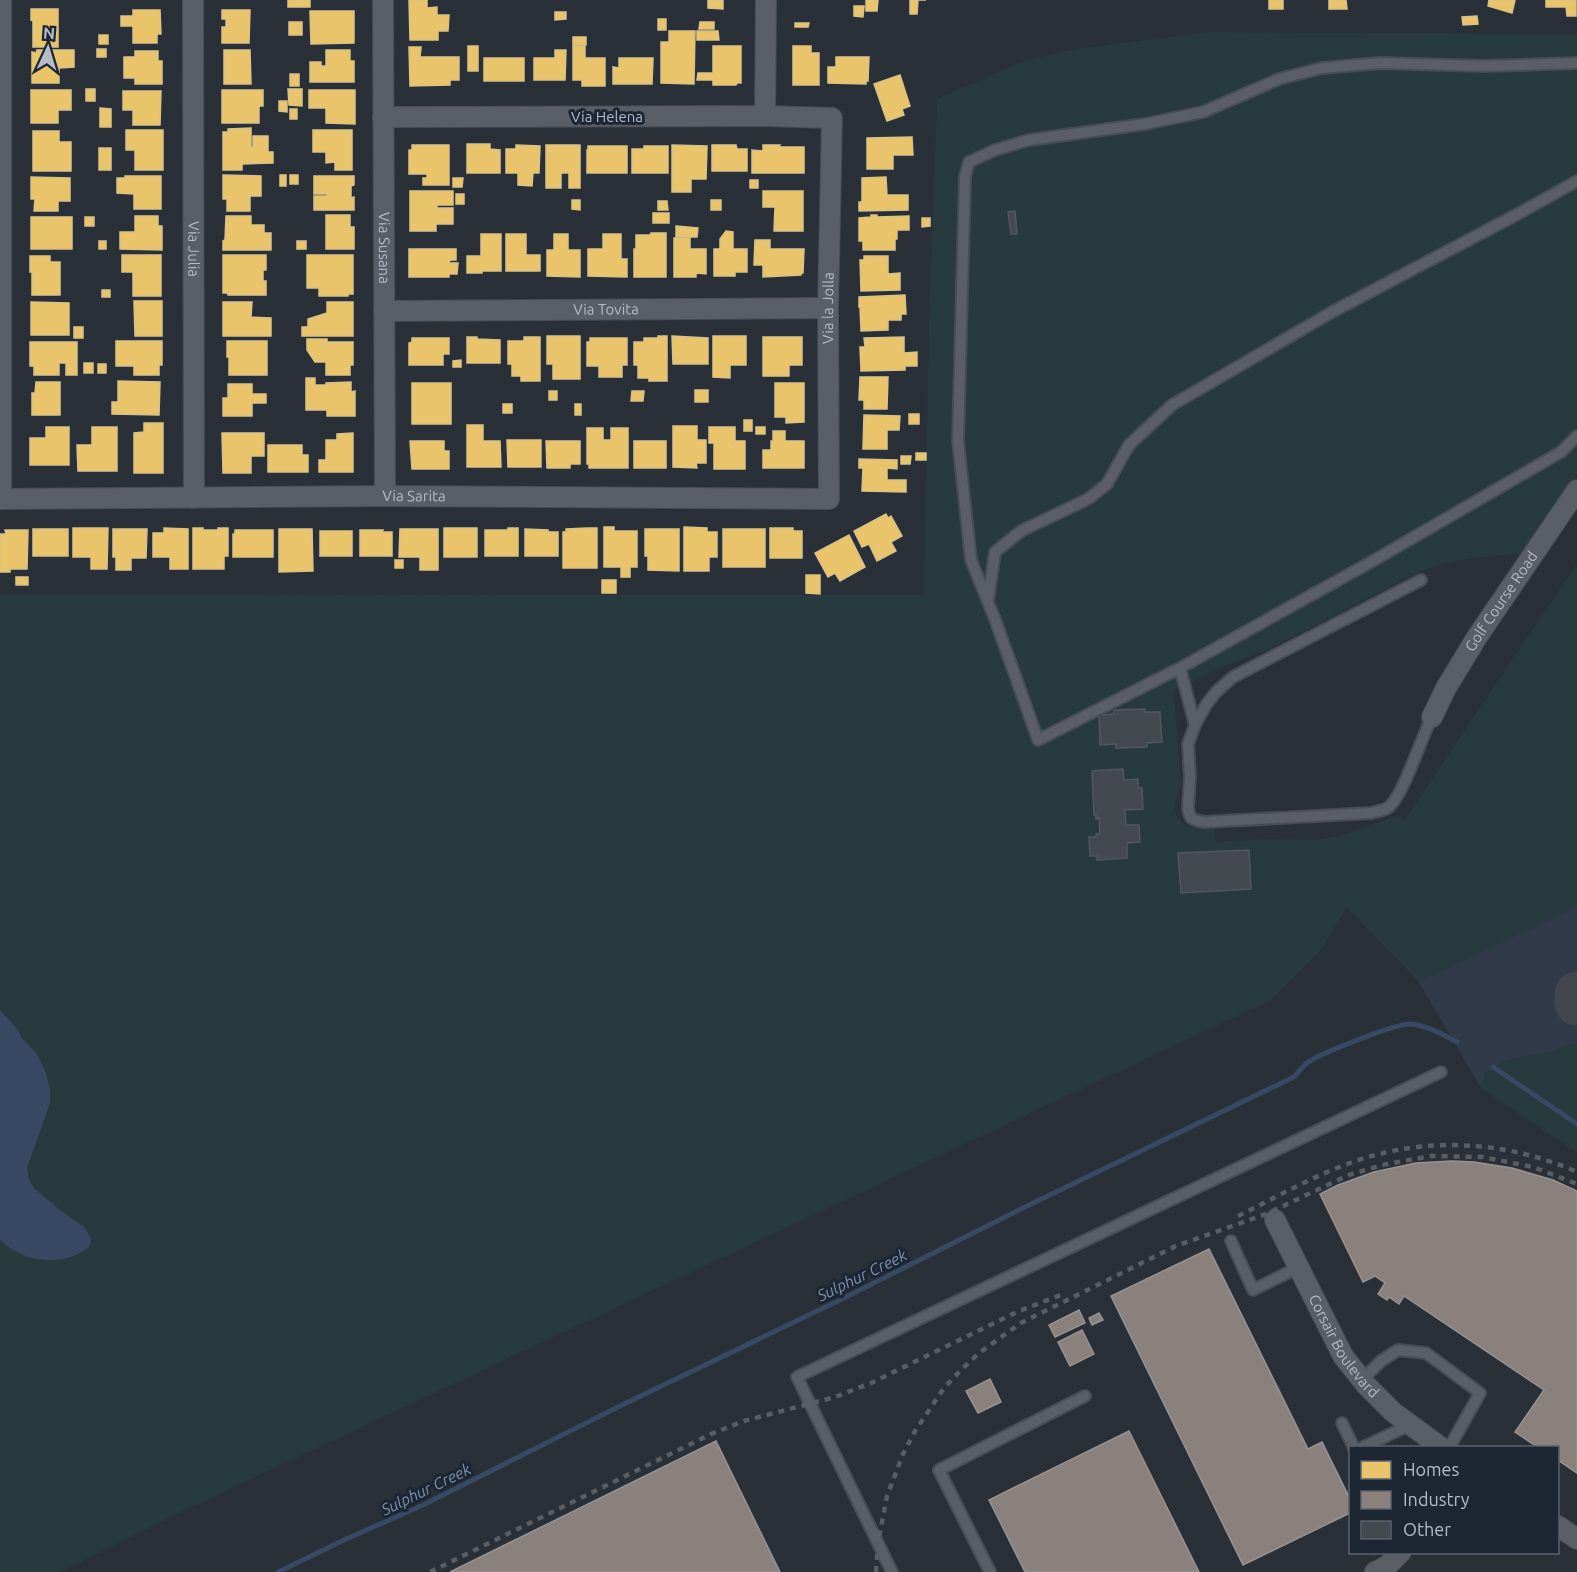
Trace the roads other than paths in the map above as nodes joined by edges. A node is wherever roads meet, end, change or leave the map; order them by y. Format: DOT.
graph roads {
  1 [pos="1,0"];
  2 [pos="193,0"];
  3 [pos="383,0"];
  4 [pos="766,0"];
  5 [pos="1577,63"];
  6 [pos="765,116"];
  7 [pos="383,117"];
  8 [pos="832,118"];
  9 [pos="1577,182"];
  10 [pos="828,308"];
  11 [pos="384,311"];
  12 [pos="1577,436"];
  13 [pos="1577,490"];
  14 [pos="385,496"];
  15 [pos="194,498"];
  16 [pos="0,499"];
  17 [pos="829,499"];
  18 [pos="1421,580"];
  19 [pos="988,602"];
  20 [pos="1180,668"];
  21 [pos="1432,717"];
  22 [pos="1195,725"];
  23 [pos="1441,1072"];
  24 [pos="1275,1220"];
  25 [pos="1231,1241"];
  26 [pos="1299,1267"];
  27 [pos="1362,1380"];
  28 [pos="1085,1396"];
  29 [pos="1341,1423"];
  30 [pos="1410,1425"];
  31 [pos="1352,1446"];
  32 [pos="1365,1446"];
  33 [pos="1439,1446"];
  34 [pos="1450,1446"];
  35 [pos="1559,1527"];
  36 [pos="1577,1539"];
  37 [pos="1399,1554"];
  38 [pos="892,1572"];
  39 [pos="990,1572"];
  40 [pos="1375,1572"];
  1 -- 16 [label="street"];
  2 -- 15 [label="street, Via Julia"];
  3 -- 7 [label="street, Via Susana"];
  4 -- 6 [label="street"];
  5 -- 19 [label="lane"];
  6 -- 7 [label="street, Via Helena"];
  6 -- 8 [label="street, Via Helena"];
  7 -- 11 [label="street, Via Susana"];
  8 -- 10 [label="street, Via la Jolla"];
  9 -- 19 [label="lane"];
  10 -- 11 [label="street, Via Tovita"];
  10 -- 17 [label="street, Via la Jolla"];
  11 -- 14 [label="street, Via Susana"];
  12 -- 20 [label="lane"];
  13 -- 21 [label="street, Golf Course Road"];
  14 -- 15 [label="street, Via Sarita"];
  14 -- 17 [label="street, Via Sarita"];
  15 -- 16 [label="street, Via Sarita"];
  18 -- 22 [label="lane"];
  19 -- 20 [label="lane"];
  20 -- 22 [label="lane"];
  21 -- 22 [label="lane"];
  23 -- 38 [label="lane"];
  24 -- 26 [label="street, Corsair Boulevard"];
  25 -- 26 [label="lane"];
  26 -- 27 [label="street, Corsair Boulevard"];
  27 -- 30 [label="street, Corsair Boulevard"];
  27 -- 34 [label="lane"];
  28 -- 39 [label="lane"];
  29 -- 31 [label="lane"];
  30 -- 32 [label="lane"];
  30 -- 33 [label="street, Corsair Boulevard"];
  35 -- 36 [label="street"];
  37 -- 40 [label="street"];
}
